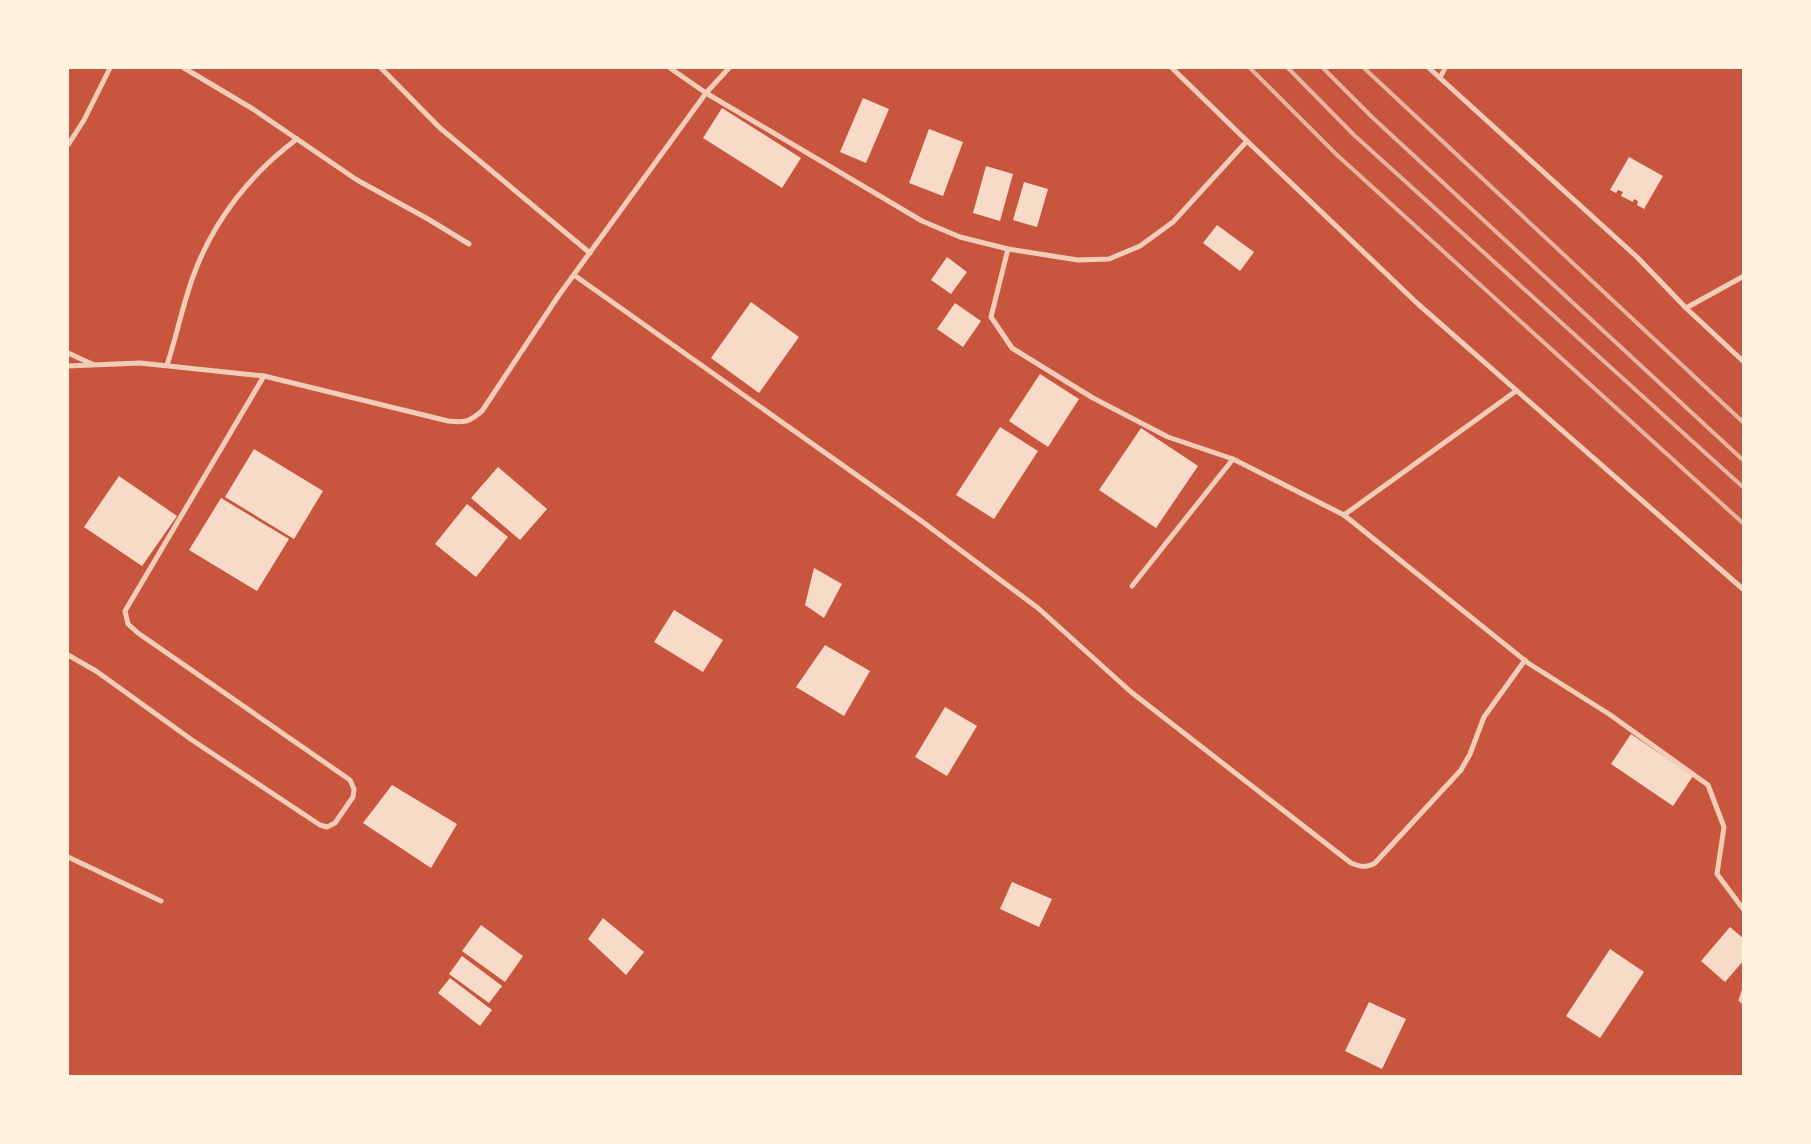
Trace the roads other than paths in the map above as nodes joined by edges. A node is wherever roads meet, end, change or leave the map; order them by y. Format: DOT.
graph roads {
  1 [pos="110,68"];
  2 [pos="184,68"];
  3 [pos="381,68"];
  4 [pos="670,68"];
  5 [pos="729,68"];
  6 [pos="1172,68"];
  7 [pos="1429,68"];
  8 [pos="1445,68"];
  9 [pos="1440,78"];
  10 [pos="706,93"];
  11 [pos="297,139"];
  12 [pos="1247,142"];
  13 [pos="68,145"];
  14 [pos="469,244"];
  15 [pos="1008,249"];
  16 [pos="590,254"];
  17 [pos="574,275"];
  18 [pos="1744,276"];
  19 [pos="1686,308"];
  20 [pos="68,354"];
  21 [pos="1744,362"];
  22 [pos="94,365"];
  23 [pos="168,365"];
  24 [pos="68,366"];
  25 [pos="264,376"];
  26 [pos="1516,391"];
  27 [pos="1233,459"];
  28 [pos="1344,515"];
  29 [pos="1132,586"];
  30 [pos="1744,590"];
  31 [pos="68,656"];
  32 [pos="1525,660"];
  33 [pos="68,857"];
  34 [pos="160,901"];
  35 [pos="1744,910"];
  36 [pos="1744,991"];
  37 [pos="1744,1002"];
  1 -- 13 [label="street"];
  2 -- 11 [label="street"];
  3 -- 16 [label="street"];
  4 -- 10 [label="street"];
  5 -- 10 [label="street"];
  6 -- 12 [label="street"];
  7 -- 9 [label="street"];
  8 -- 9 [label="street"];
  9 -- 19 [label="street"];
  10 -- 15 [label="street"];
  10 -- 16 [label="street"];
  11 -- 14 [label="street"];
  11 -- 23 [label="street"];
  12 -- 15 [label="street"];
  12 -- 26 [label="street"];
  15 -- 27 [label="street"];
  16 -- 17 [label="street"];
  17 -- 25 [label="street"];
  17 -- 32 [label="street"];
  18 -- 19 [label="street"];
  19 -- 21 [label="street"];
  20 -- 22 [label="street"];
  22 -- 23 [label="street"];
  22 -- 24 [label="street"];
  23 -- 25 [label="street"];
  25 -- 31 [label="street"];
  26 -- 28 [label="street"];
  26 -- 30 [label="street"];
  27 -- 28 [label="street"];
  27 -- 29 [label="street"];
  28 -- 32 [label="street"];
  32 -- 35 [label="street"];
  33 -- 34 [label="street"];
  36 -- 37 [label="street"];
}
